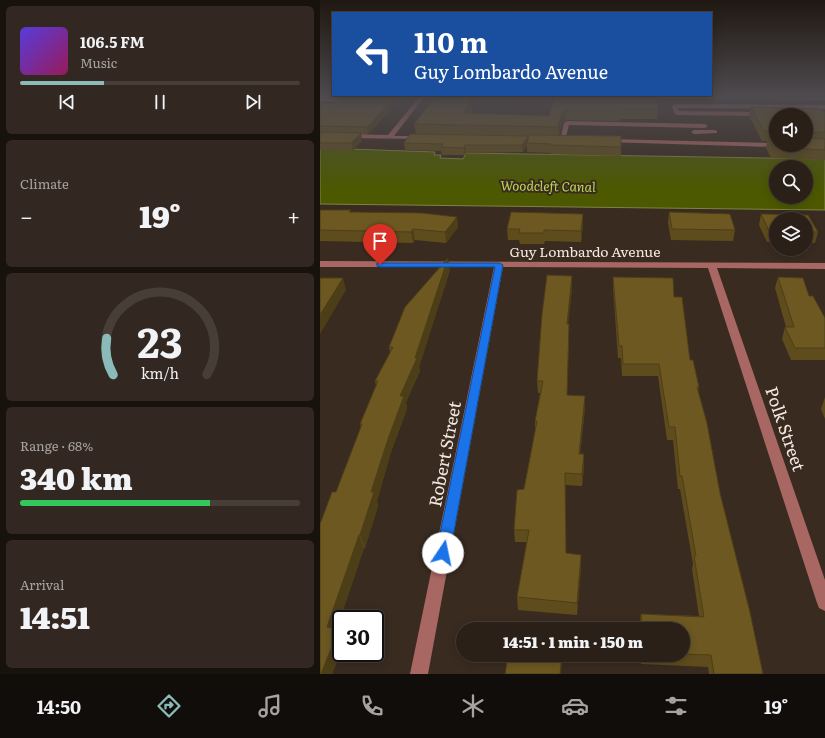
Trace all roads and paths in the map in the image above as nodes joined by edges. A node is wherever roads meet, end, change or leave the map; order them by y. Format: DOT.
graph roads {
  1 [pos="398,127"];
  2 [pos="707,127"];
  3 [pos="564,130"];
  4 [pos="715,132"];
  5 [pos="343,136"];
  6 [pos="390,137"];
  7 [pos="430,138"];
  8 [pos="555,140"];
  9 [pos="562,140"];
  10 [pos="570,141"];
  11 [pos="602,141"];
  12 [pos="719,144"];
  13 [pos="769,145"];
  14 [pos="320,264"];
  15 [pos="499,265"];
  16 [pos="712,266"];
  17 [pos="825,266"];
  18 [pos="825,603"];
  19 [pos="420,674"];
  1 -- 6 [label="street"];
  2 -- 4 [label="street"];
  3 -- 4 [label="street"];
  3 -- 9 [label="street"];
  4 -- 12 [label="street"];
  5 -- 6 [label="street"];
  6 -- 7 [label="street"];
  8 -- 9 [label="street"];
  9 -- 10 [label="street"];
  11 -- 12 [label="street"];
  12 -- 13 [label="street"];
  14 -- 15 [label="street, Guy Lombardo Avenue"];
  15 -- 16 [label="street, Guy Lombardo Avenue"];
  15 -- 19 [label="street, Robert Street"];
  16 -- 17 [label="street, Guy Lombardo Avenue"];
  16 -- 18 [label="street, Polk Street"];
}
